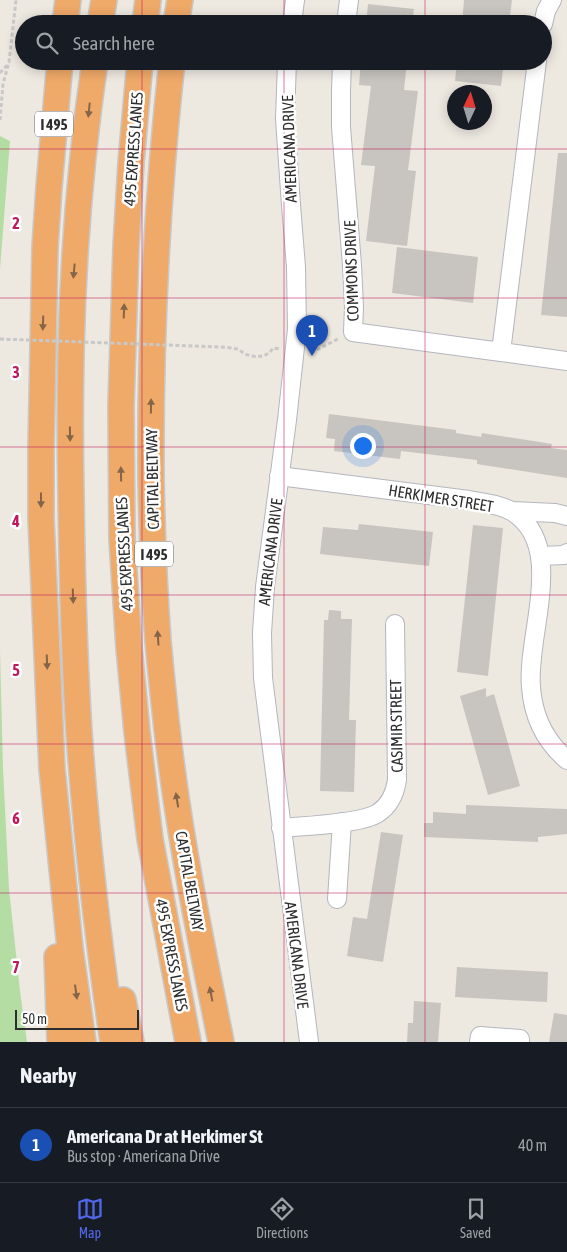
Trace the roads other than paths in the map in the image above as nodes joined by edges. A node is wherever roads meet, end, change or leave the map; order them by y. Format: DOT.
graph roads {
  1 [pos="68,0"];
  2 [pos="104,0"];
  3 [pos="148,0"];
  4 [pos="180,0"];
  5 [pos="295,0"];
  6 [pos="349,0"];
  7 [pos="552,0"];
  8 [pos="66,15"];
  9 [pos="102,15"];
  10 [pos="146,15"];
  11 [pos="178,15"];
  12 [pos="293,15"];
  13 [pos="347,15"];
  14 [pos="545,15"];
  15 [pos="59,70"];
  16 [pos="94,70"];
  17 [pos="139,70"];
  18 [pos="171,70"];
  19 [pos="287,70"];
  20 [pos="342,70"];
  21 [pos="536,70"];
  22 [pos="501,352"];
  23 [pos="567,361"];
  24 [pos="280,476"];
  25 [pos="512,511"];
  26 [pos="567,516"];
  27 [pos="567,553"];
  28 [pos="542,556"];
  29 [pos="395,624"];
  30 [pos="137,732"];
  31 [pos="79,734"];
  32 [pos="567,760"];
  33 [pos="52,769"];
  34 [pos="342,822"];
  35 [pos="281,828"];
  36 [pos="337,899"];
  37 [pos="60,1042"];
  38 [pos="83,1042"];
  39 [pos="113,1042"];
  40 [pos="131,1042"];
  41 [pos="173,1042"];
  42 [pos="188,1042"];
  43 [pos="221,1042"];
  44 [pos="309,1042"];
  45 [pos="479,1042"];
  46 [pos="520,1042"];
  1 -- 8 [label="highway"];
  2 -- 9 [label="highway"];
  3 -- 10 [label="highway"];
  4 -- 11 [label="highway"];
  5 -- 12 [label="street"];
  6 -- 13 [label="street"];
  7 -- 14 [label="street"];
  15 -- 33 [label="highway, I 495, one-way"];
  16 -- 31 [label="highway, I 495, one-way"];
  30 -- 17 [label="highway, 495 EXPRESS LANES / I 495, one-way"];
  43 -- 18 [label="highway, CAPITAL BELTWAY / I 495, one-way"];
  19 -- 24 [label="street, AMERICANA DRIVE"];
  20 -- 22 [label="street, COMMONS DRIVE"];
  21 -- 22 [label="street"];
  22 -- 23 [label="street, COMMONS DRIVE"];
  24 -- 25 [label="street, HERKIMER STREET"];
  24 -- 35 [label="street, AMERICANA DRIVE"];
  25 -- 26 [label="street"];
  25 -- 28 [label="street, HERKIMER STREET"];
  27 -- 28 [label="street"];
  28 -- 32 [label="street, HERKIMER STREET"];
  29 -- 34 [label="street, CASIMIR STREET"];
  30 -- 41 [label="highway"];
  30 -- 42 [label="highway, 495 EXPRESS LANES / I 495"];
  31 -- 39 [label="highway, I 495"];
  31 -- 40 [label="highway"];
  33 -- 37 [label="highway"];
  33 -- 38 [label="highway, I 495, one-way"];
  34 -- 35 [label="street, CASIMIR STREET"];
  34 -- 36 [label="street"];
  35 -- 44 [label="street, AMERICANA DRIVE"];
  45 -- 46 [label="street"];
}
